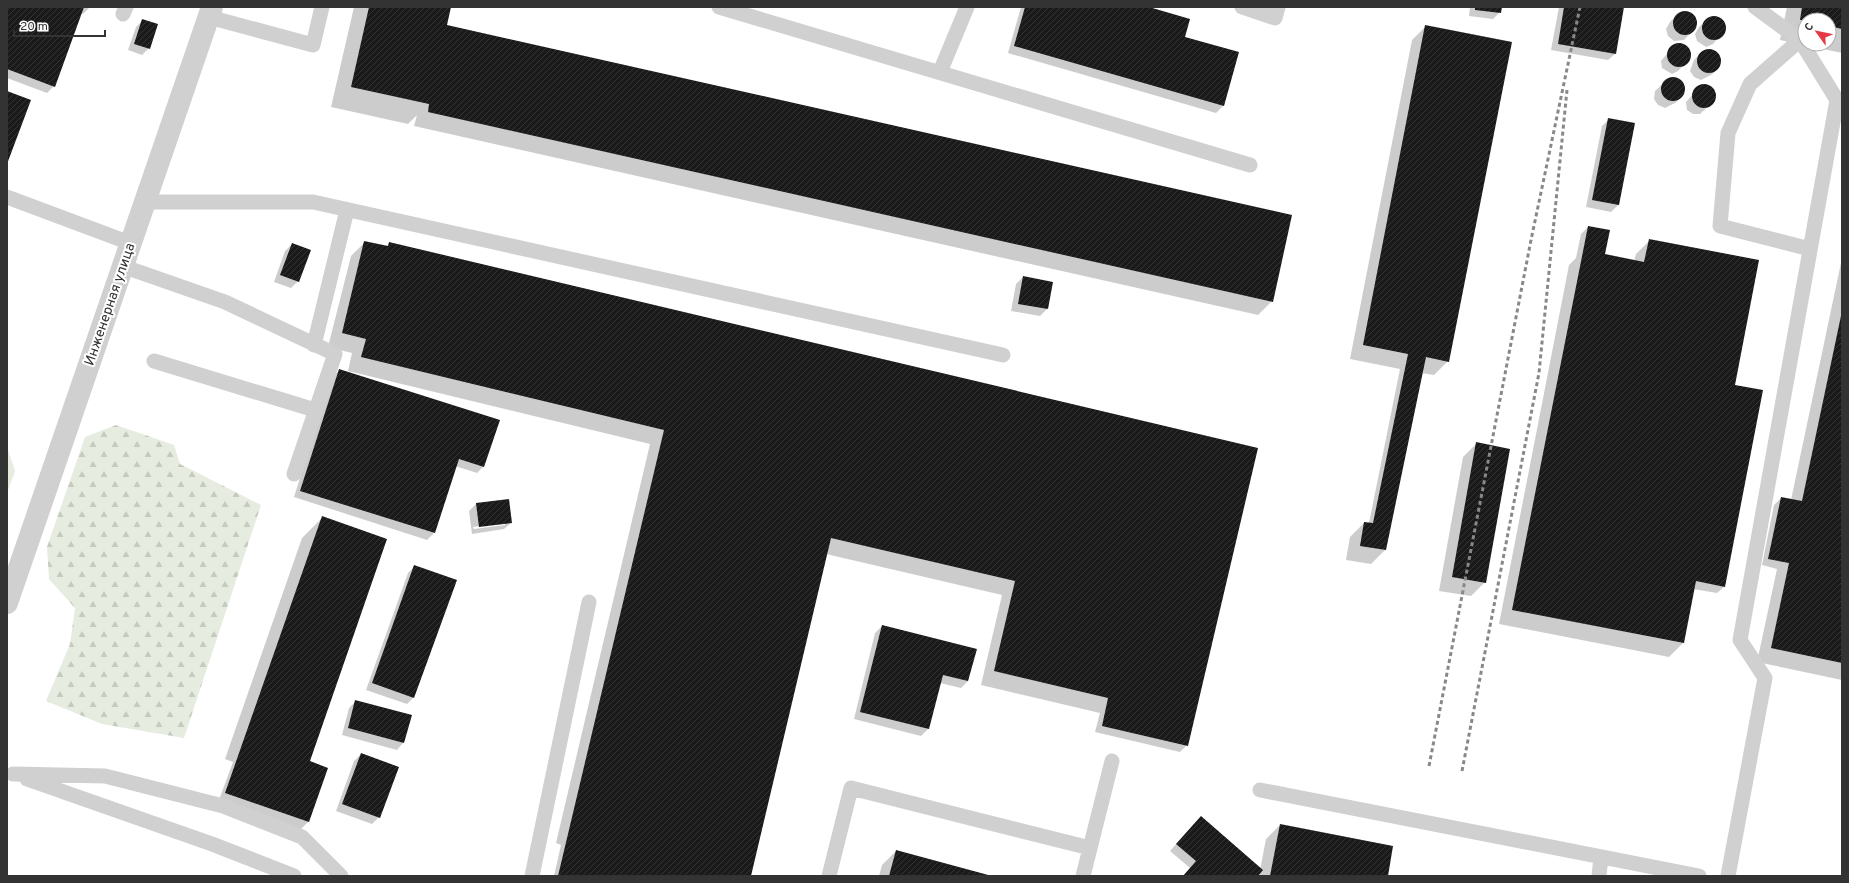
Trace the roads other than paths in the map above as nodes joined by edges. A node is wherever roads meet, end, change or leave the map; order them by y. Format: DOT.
graph roads {
  1 [pos="322,7"];
  2 [pos="719,7"];
  3 [pos="967,7"];
  4 [pos="1242,7"];
  5 [pos="1278,7"];
  6 [pos="1755,7"];
  7 [pos="211,12"];
  8 [pos="1797,38"];
  9 [pos="1797,43"];
  10 [pos="1807,52"];
  11 [pos="940,72"];
  12 [pos="1250,164"];
  13 [pos="7,197"];
  14 [pos="144,202"];
  15 [pos="347,210"];
  16 [pos="130,243"];
  17 [pos="1810,249"];
  18 [pos="122,266"];
  19 [pos="314,345"];
  20 [pos="1003,356"];
  21 [pos="154,361"];
  22 [pos="315,410"];
  23 [pos="294,474"];
  24 [pos="7,602"];
  25 [pos="589,602"];
  26 [pos="1112,761"];
  27 [pos="10,773"];
  28 [pos="1260,790"];
  29 [pos="1090,848"];
  30 [pos="1601,857"];
  31 [pos="294,876"];
  32 [pos="341,876"];
  33 [pos="532,876"];
  34 [pos="829,876"];
  35 [pos="1083,876"];
  36 [pos="1599,876"];
  37 [pos="1699,876"];
  38 [pos="1728,876"];
  1 -- 7 [label="lane"];
  2 -- 11 [label="lane"];
  3 -- 11 [label="lane"];
  4 -- 5 [label="lane"];
  6 -- 8 [label="lane"];
  7 -- 14 [label="street, Инженерная улица"];
  9 -- 17 [label="lane"];
  10 -- 17 [label="lane"];
  11 -- 12 [label="lane"];
  13 -- 16 [label="lane"];
  14 -- 15 [label="lane"];
  14 -- 16 [label="street, Инженерная улица"];
  15 -- 19 [label="lane"];
  15 -- 20 [label="lane"];
  16 -- 18 [label="street, Инженерная улица"];
  17 -- 38 [label="lane"];
  18 -- 19 [label="lane"];
  18 -- 24 [label="street, Инженерная улица"];
  19 -- 22 [label="lane"];
  21 -- 22 [label="lane"];
  22 -- 23 [label="lane"];
  25 -- 33 [label="lane"];
  26 -- 29 [label="lane"];
  27 -- 31 [label="lane"];
  27 -- 32 [label="lane"];
  28 -- 30 [label="lane"];
  29 -- 34 [label="lane"];
  29 -- 35 [label="lane"];
  30 -- 36 [label="lane"];
  30 -- 37 [label="lane"];
}
